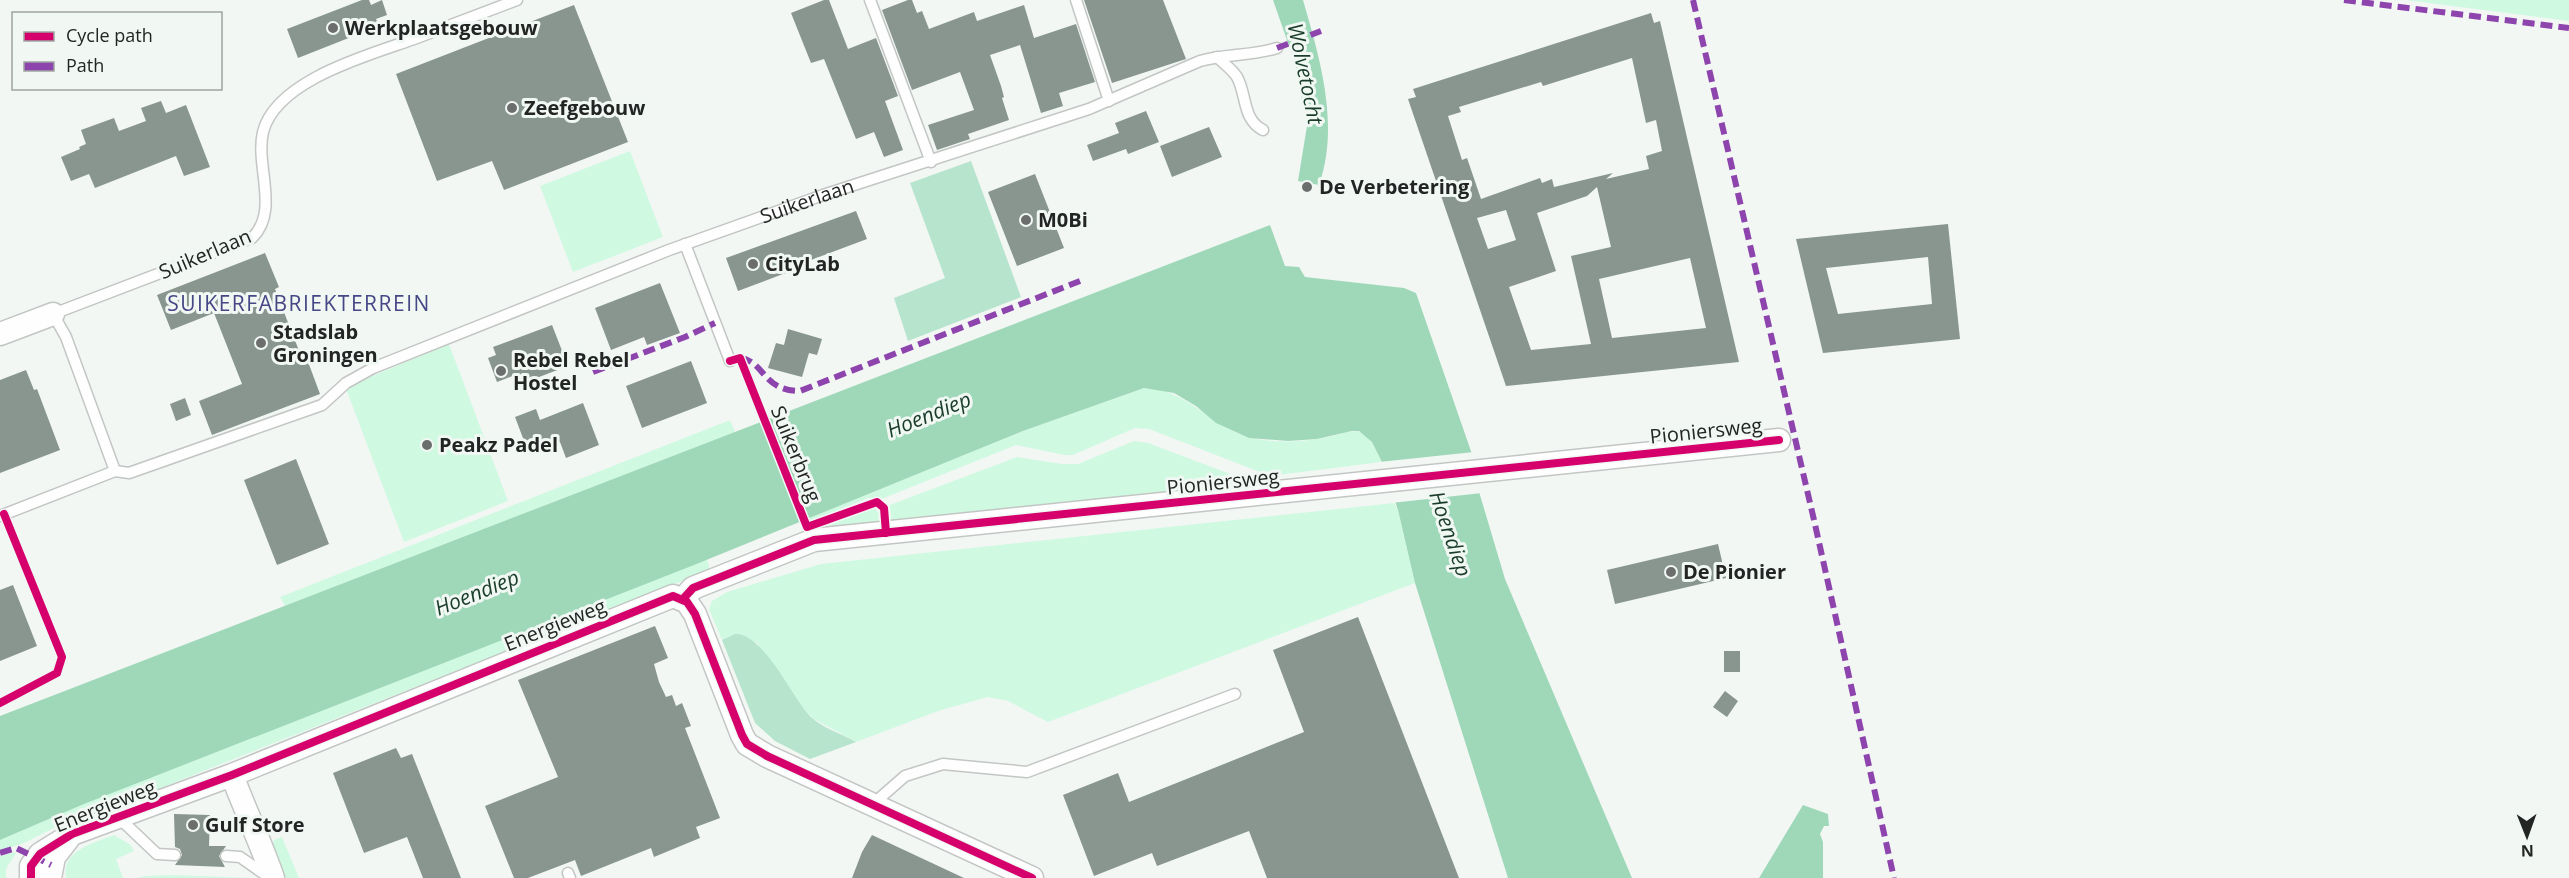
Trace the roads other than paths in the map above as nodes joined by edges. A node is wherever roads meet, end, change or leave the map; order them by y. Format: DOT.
graph roads {
  1 [pos="517,0"];
  2 [pos="870,0"];
  3 [pos="1076,0"];
  4 [pos="1276,48"];
  5 [pos="1217,57"];
  6 [pos="1109,101"];
  7 [pos="1263,130"];
  8 [pos="931,162"];
  9 [pos="685,244"];
  10 [pos="53,314"];
  11 [pos="0,334"];
  12 [pos="730,361"];
  13 [pos="1779,440"];
  14 [pos="115,471"];
  15 [pos="0,516"];
  16 [pos="683,599"];
  17 [pos="1234,694"];
  18 [pos="232,775"];
  19 [pos="873,804"];
  20 [pos="118,816"];
  21 [pos="72,834"];
  22 [pos="175,855"];
  23 [pos="226,856"];
  24 [pos="1023,876"];
  25 [pos="31,878"];
  26 [pos="50,878"];
  27 [pos="272,878"];
  1 -- 10 [label="lane, Suikerlaan"];
  2 -- 8 [label="lane"];
  3 -- 6 [label="lane"];
  4 -- 5 [label="lane, Suikerlaan"];
  5 -- 6 [label="lane, Suikerlaan"];
  5 -- 7 [label="lane"];
  6 -- 8 [label="lane, Suikerlaan"];
  8 -- 9 [label="lane, Suikerlaan"];
  9 -- 12 [label="lane"];
  9 -- 14 [label="lane, Suikerlaan"];
  10 -- 11 [label="street, Suikerlaan"];
  10 -- 14 [label="lane"];
  13 -- 16 [label="street, Pioniersweg"];
  14 -- 15 [label="lane"];
  16 -- 18 [label="street, Energieweg"];
  16 -- 19 [label="street"];
  17 -- 19 [label="lane"];
  18 -- 20 [label="street, Energieweg"];
  18 -- 27 [label="street"];
  19 -- 24 [label="street"];
  20 -- 21 [label="street, Energieweg"];
  20 -- 22 [label="lane"];
  21 -- 25 [label="street, Energieweg"];
  21 -- 26 [label="street, Energieweg"];
  23 -- 27 [label="lane"];
}
